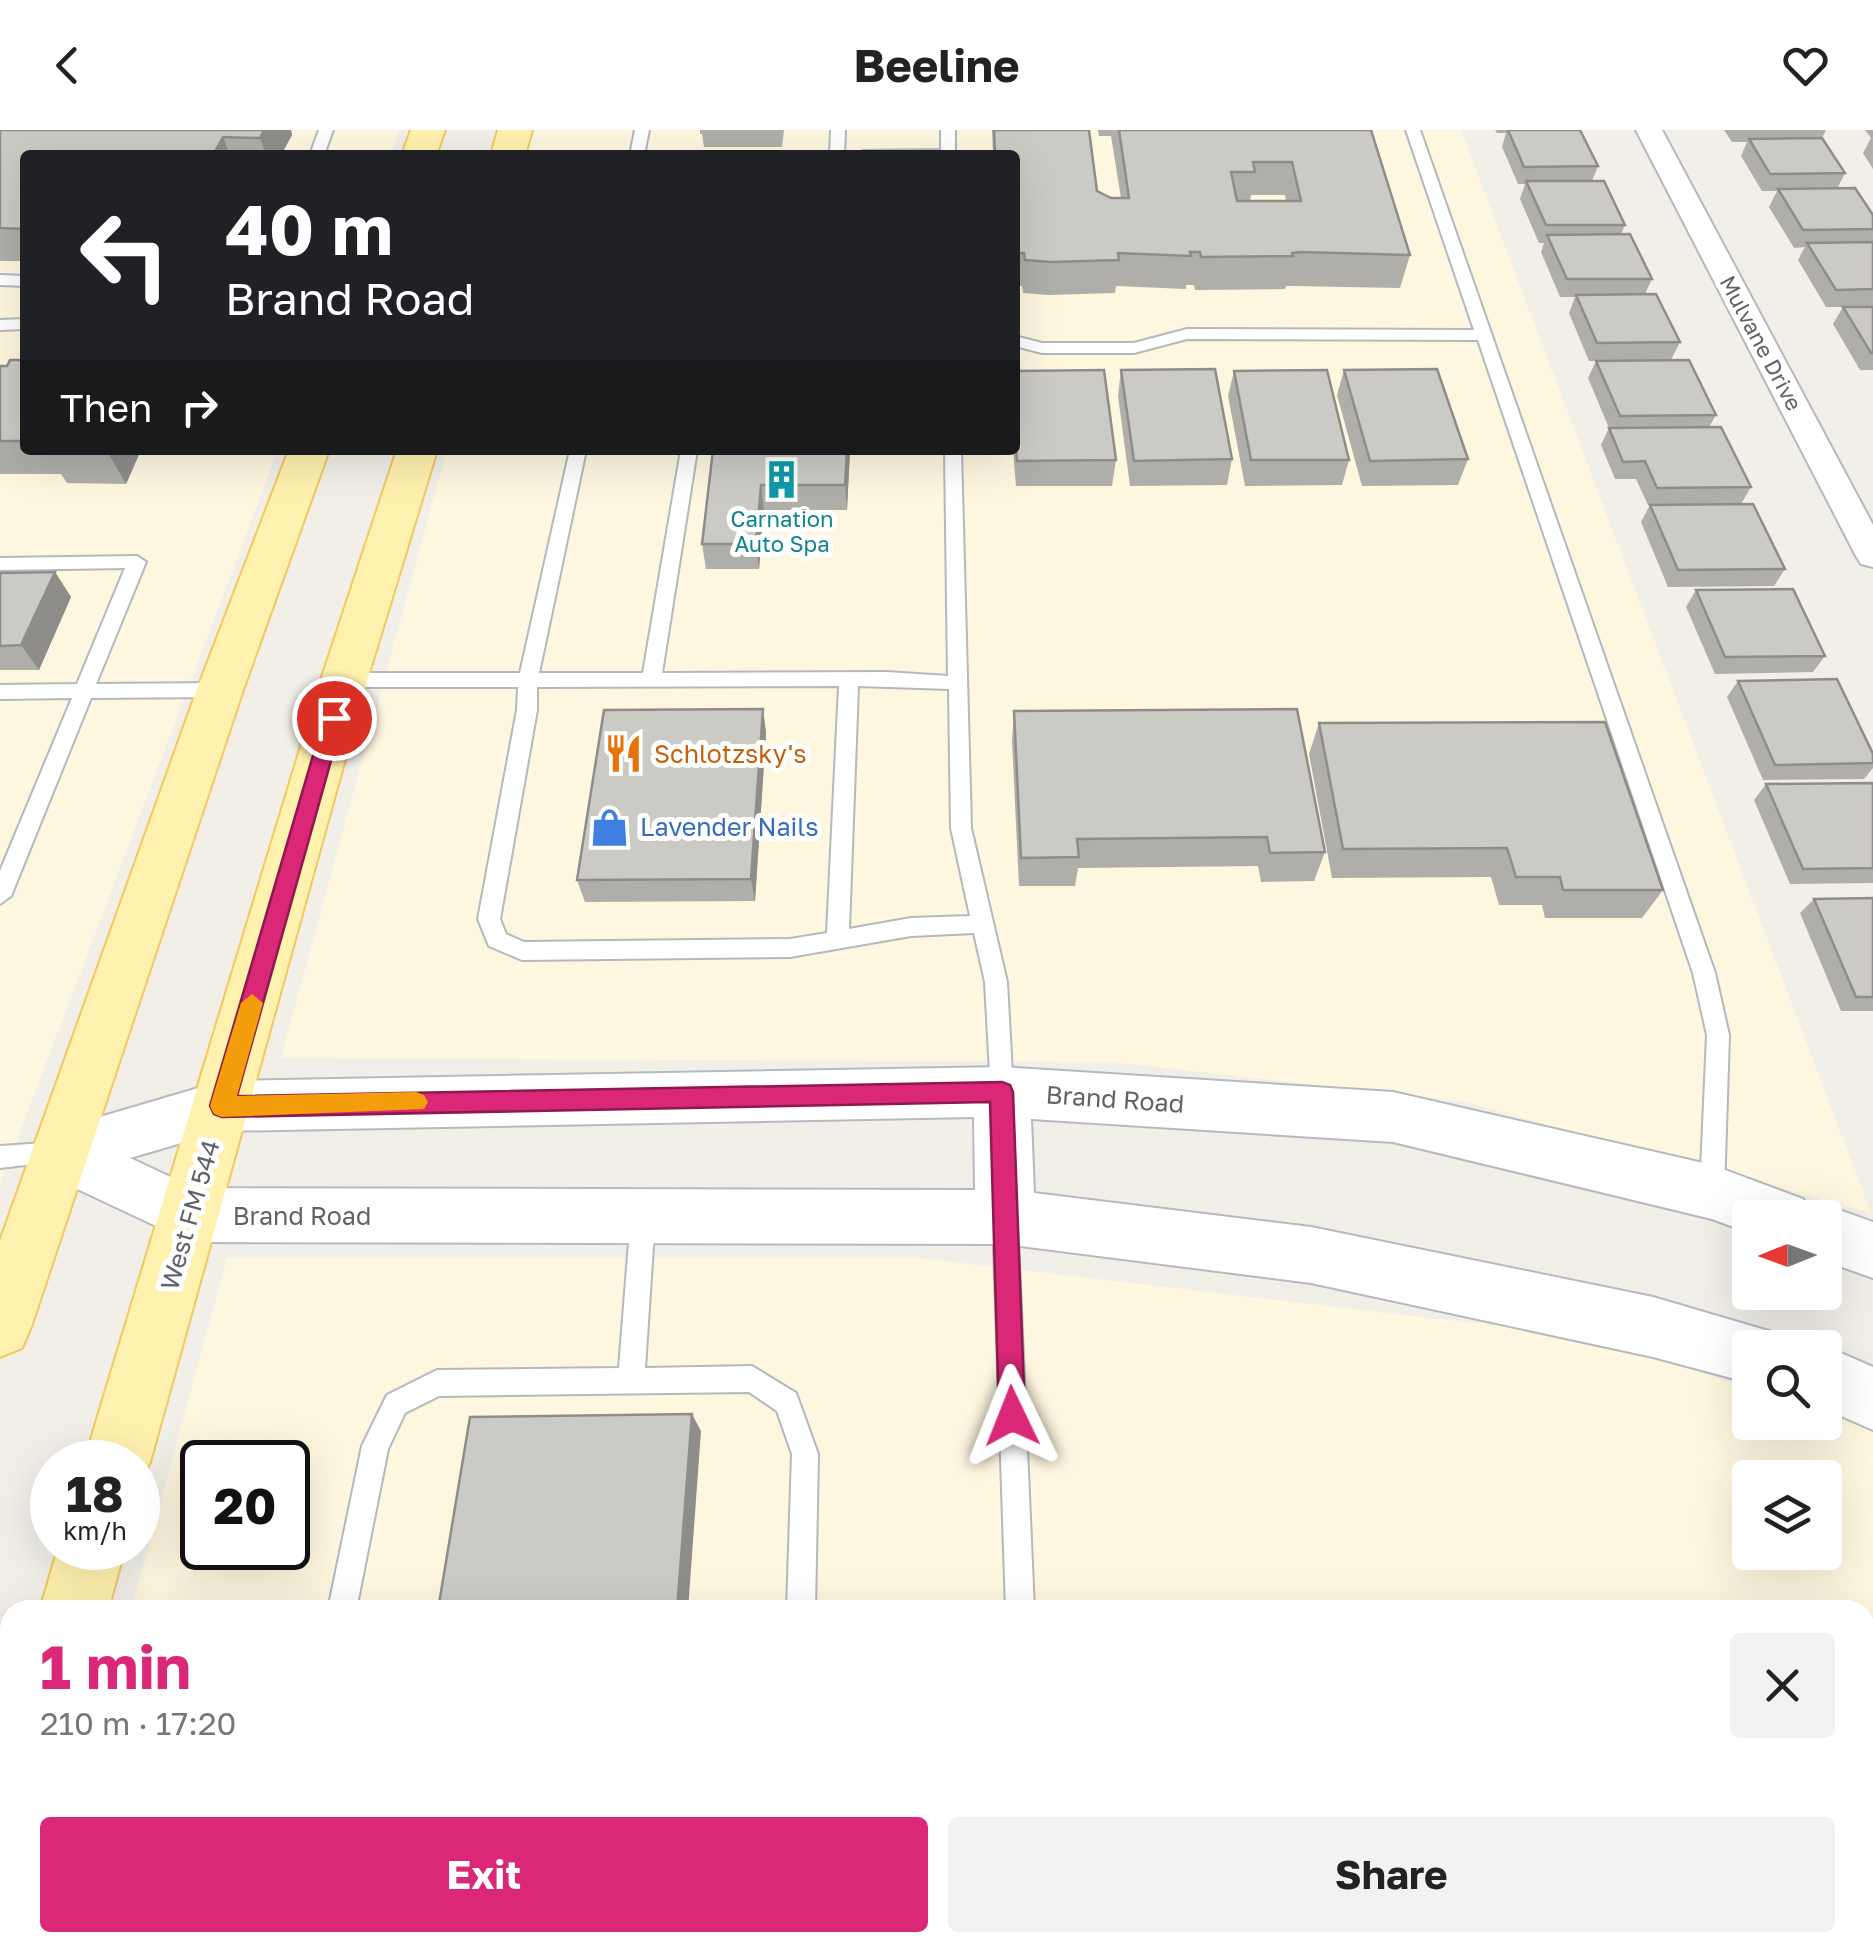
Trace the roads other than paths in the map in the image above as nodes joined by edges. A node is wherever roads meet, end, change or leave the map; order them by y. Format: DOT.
graph roads {
  1 [pos="1413,130"];
  2 [pos="1649,130"];
  3 [pos="1482,335"];
  4 [pos="1020,343"];
  5 [pos="307,455"];
  6 [pos="415,455"];
  7 [pos="577,455"];
  8 [pos="688,455"];
  9 [pos="953,455"];
  10 [pos="1873,556"];
  11 [pos="0,564"];
  12 [pos="528,679"];
  13 [pos="344,680"];
  14 [pos="652,680"];
  15 [pos="849,680"];
  16 [pos="956,683"];
  17 [pos="85,690"];
  18 [pos="220,690"];
  19 [pos="0,692"];
  20 [pos="0,896"];
  21 [pos="984,924"];
  22 [pos="838,937"];
  23 [pos="1002,1092"];
  24 [pos="222,1106"];
  25 [pos="59,1154"];
  26 [pos="0,1157"];
  27 [pos="1712,1192"];
  28 [pos="1734,1200"];
  29 [pos="190,1216"];
  30 [pos="642,1217"];
  31 [pos="1005,1217"];
  32 [pos="1842,1239"];
  33 [pos="1873,1250"];
  34 [pos="0,1327"];
  35 [pos="1732,1348"];
  36 [pos="631,1382"];
  37 [pos="1842,1385"];
  38 [pos="1873,1399"];
  39 [pos="124,1440"];
  40 [pos="86,1570"];
  41 [pos="77,1600"];
  42 [pos="344,1600"];
  43 [pos="802,1600"];
  44 [pos="1020,1600"];
  1 -- 3 [label="lane"];
  2 -- 10 [label="street, Mulvane Drive"];
  3 -- 4 [label="lane"];
  3 -- 27 [label="lane"];
  5 -- 18 [label="main road"];
  6 -- 13 [label="main road, West FM 544"];
  7 -- 12 [label="lane"];
  8 -- 14 [label="lane"];
  9 -- 16 [label="lane"];
  11 -- 17 [label="lane"];
  12 -- 13 [label="lane"];
  12 -- 14 [label="lane"];
  12 -- 22 [label="lane"];
  13 -- 24 [label="main road, West FM 544"];
  14 -- 15 [label="lane"];
  15 -- 16 [label="lane"];
  15 -- 22 [label="lane"];
  16 -- 21 [label="lane"];
  17 -- 18 [label="lane"];
  17 -- 19 [label="lane"];
  17 -- 20 [label="lane"];
  18 -- 25 [label="main road"];
  21 -- 22 [label="lane"];
  21 -- 23 [label="lane"];
  23 -- 24 [label="main road, Brand Road"];
  23 -- 27 [label="main road, Brand Road"];
  23 -- 31 [label="main road"];
  24 -- 25 [label="main road, Brand Road"];
  24 -- 29 [label="main road, West FM 544"];
  25 -- 26 [label="lane"];
  25 -- 29 [label="main road, Brand Road"];
  25 -- 34 [label="main road"];
  27 -- 28 [label="main road, Brand Road"];
  29 -- 30 [label="main road, Brand Road"];
  29 -- 39 [label="main road, West FM 544"];
  30 -- 31 [label="main road, Brand Road"];
  30 -- 36 [label="lane"];
  31 -- 35 [label="main road, Brand Road"];
  31 -- 44 [label="lane"];
  32 -- 33 [label="main road"];
  36 -- 42 [label="lane"];
  36 -- 43 [label="lane"];
  37 -- 38 [label="main road"];
  40 -- 41 [label="main road"];
}
